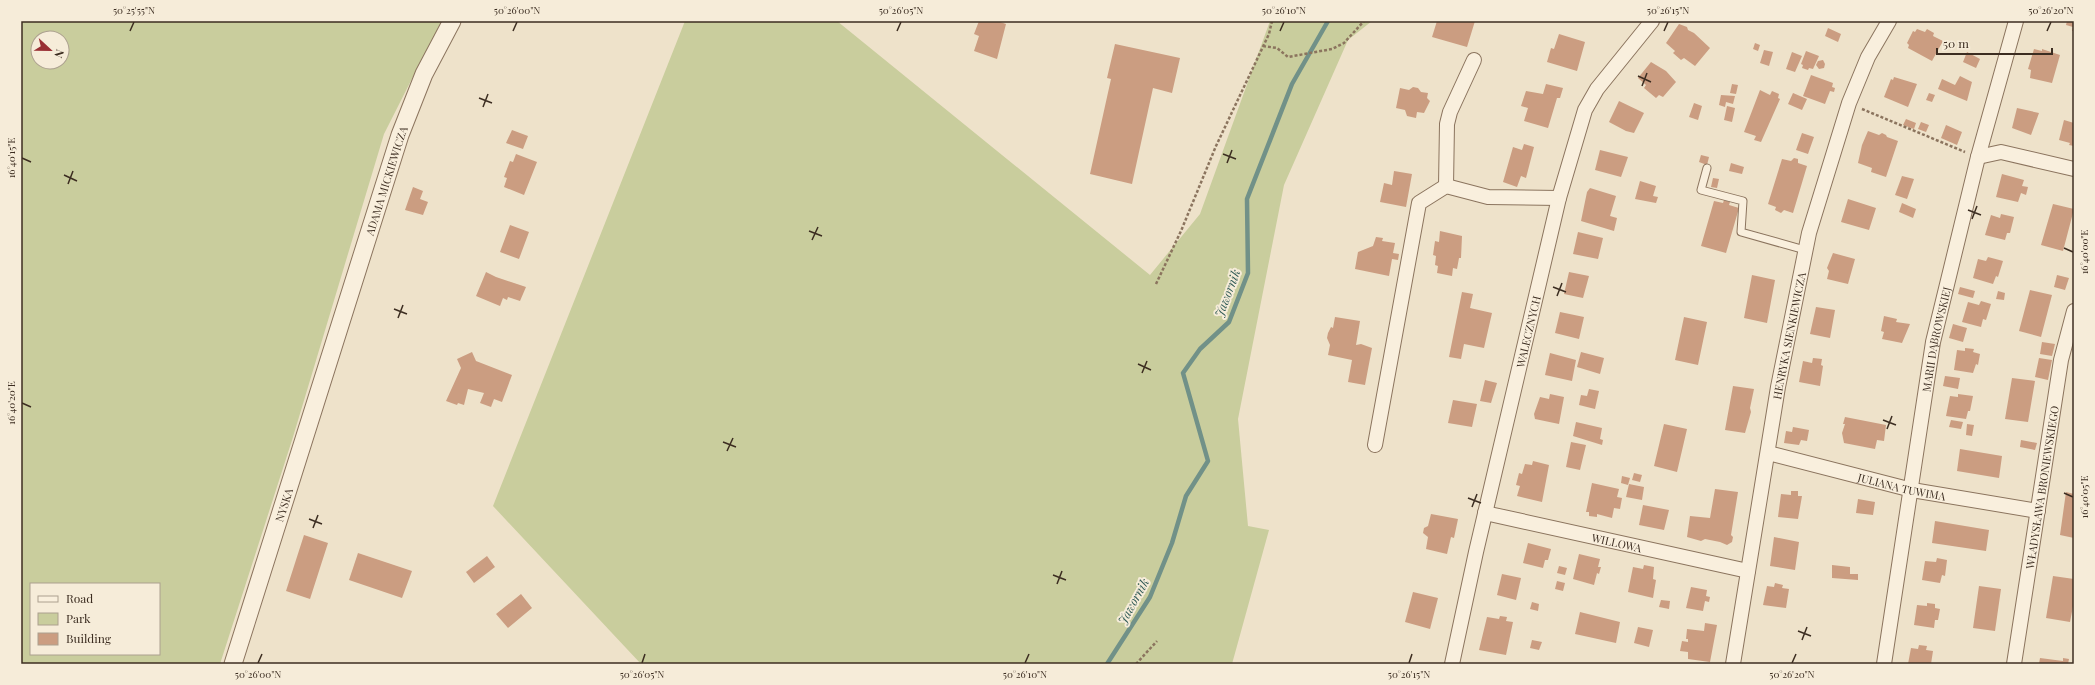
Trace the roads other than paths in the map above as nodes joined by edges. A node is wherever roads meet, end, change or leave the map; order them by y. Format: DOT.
graph roads {
  1 [pos="452,21"];
  2 [pos="1652,21"];
  3 [pos="1889,21"];
  4 [pos="2016,21"];
  5 [pos="1474,60"];
  6 [pos="1978,157"];
  7 [pos="1706,168"];
  8 [pos="2074,170"];
  9 [pos="1446,186"];
  10 [pos="1559,198"];
  11 [pos="1805,250"];
  12 [pos="2074,311"];
  13 [pos="333,345"];
  14 [pos="1375,445"];
  15 [pos="1768,454"];
  16 [pos="1912,490"];
  17 [pos="2038,511"];
  18 [pos="1485,513"];
  19 [pos="1748,571"];
  20 [pos="233,664"];
  21 [pos="1452,664"];
  22 [pos="1733,664"];
  23 [pos="1884,664"];
  24 [pos="2014,664"];
  1 -- 13 [label="street, ADAMA MICKIEWICZA"];
  2 -- 10 [label="street, WALECZNYCH"];
  3 -- 11 [label="street, HENRYKA SIENKIEWICZA"];
  4 -- 6 [label="street, MARII DĄBROWSKIEJ"];
  5 -- 9 [label="street"];
  6 -- 8 [label="street"];
  6 -- 16 [label="street, MARII DĄBROWSKIEJ"];
  7 -- 11 [label="lane"];
  9 -- 10 [label="street"];
  9 -- 14 [label="street"];
  10 -- 18 [label="street, WALECZNYCH"];
  11 -- 15 [label="street, HENRYKA SIENKIEWICZA"];
  12 -- 17 [label="street, WŁADYSŁAWA BRONIEWSKIEGO"];
  13 -- 20 [label="street, NYSKA"];
  15 -- 16 [label="street, JULIANA TUWIMA"];
  15 -- 19 [label="street, HENRYKA SIENKIEWICZA"];
  16 -- 17 [label="street, JULIANA TUWIMA"];
  16 -- 23 [label="street, MARII DĄBROWSKIEJ"];
  17 -- 24 [label="street, WŁADYSŁAWA BRONIEWSKIEGO"];
  18 -- 19 [label="street, WILLOWA"];
  18 -- 21 [label="street, WALECZNYCH"];
  19 -- 22 [label="street, HENRYKA SIENKIEWICZA"];
}
